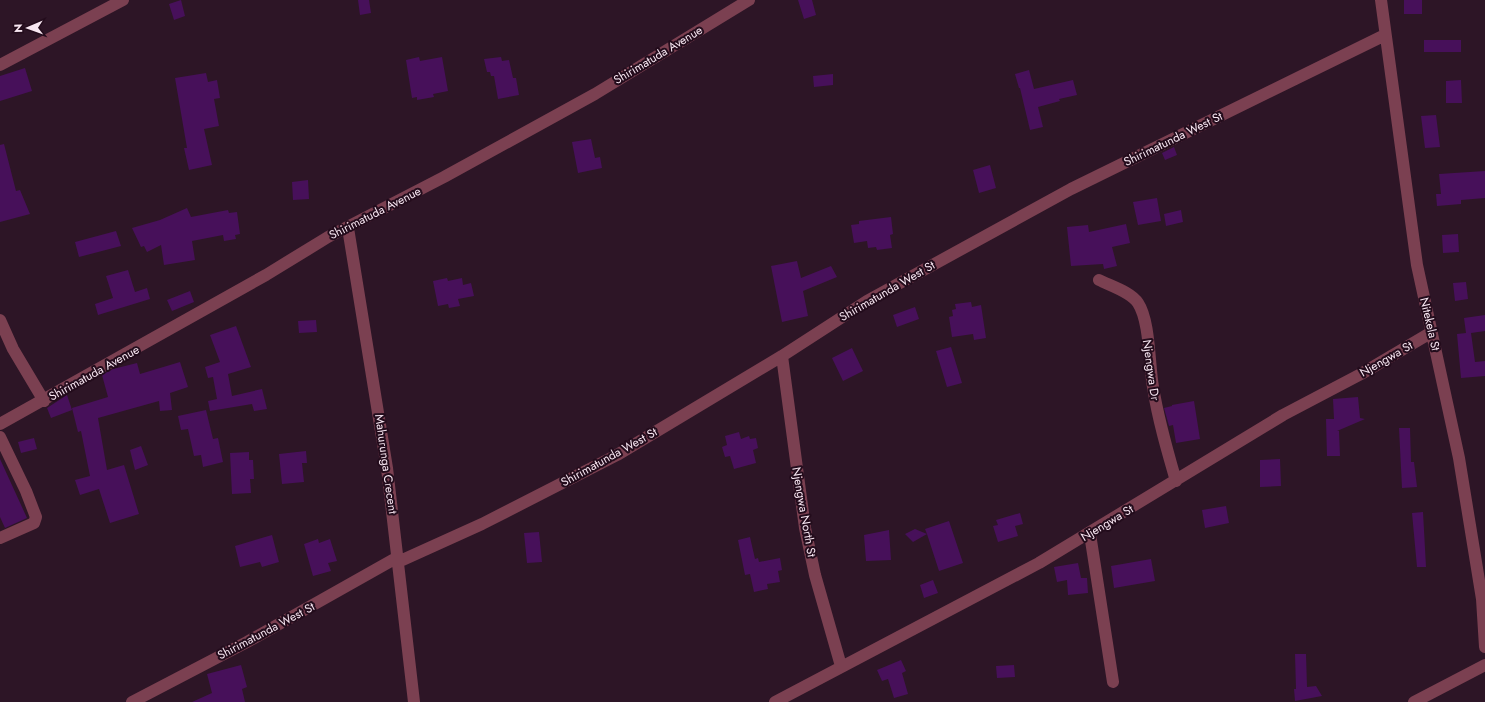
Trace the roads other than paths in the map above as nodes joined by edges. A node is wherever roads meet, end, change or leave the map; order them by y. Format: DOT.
graph roads {
  1 [pos="123,0"];
  2 [pos="749,0"];
  3 [pos="1381,0"];
  4 [pos="1385,35"];
  5 [pos="0,65"];
  6 [pos="348,228"];
  7 [pos="1099,280"];
  8 [pos="0,320"];
  9 [pos="1432,332"];
  10 [pos="782,356"];
  11 [pos="44,401"];
  12 [pos="0,424"];
  13 [pos="0,437"];
  14 [pos="1176,481"];
  15 [pos="1090,534"];
  16 [pos="0,538"];
  17 [pos="398,560"];
  18 [pos="1483,599"];
  19 [pos="1485,647"];
  20 [pos="1485,665"];
  21 [pos="841,666"];
  22 [pos="1113,682"];
  23 [pos="132,702"];
  24 [pos="414,702"];
  25 [pos="775,702"];
  26 [pos="1414,702"];
  1 -- 5 [label="street"];
  2 -- 6 [label="street, Shirimatuda Avenue"];
  3 -- 4 [label="street, Nitekela St"];
  4 -- 9 [label="street, Nitekela St"];
  4 -- 10 [label="street, Shirimatunda West St"];
  6 -- 11 [label="street, Shirimatuda Avenue"];
  6 -- 17 [label="street, Mahurunga Crecent"];
  7 -- 14 [label="street, Njengwa Dr"];
  8 -- 11 [label="street"];
  9 -- 14 [label="street, Njengwa St"];
  9 -- 18 [label="street, Nitekela St"];
  10 -- 17 [label="street, Shirimatunda West St"];
  10 -- 21 [label="street, Njengwa North St"];
  11 -- 12 [label="street, Shirimatuda Avenue"];
  13 -- 16 [label="street"];
  14 -- 15 [label="street, Njengwa St"];
  15 -- 21 [label="street, Njengwa St"];
  15 -- 22 [label="street"];
  17 -- 23 [label="street, Shirimatunda West St"];
  17 -- 24 [label="street, Mahurunga Crecent"];
  18 -- 19 [label="street, Nitekela St"];
  20 -- 26 [label="street"];
  21 -- 25 [label="street, Njengwa St"];
}
